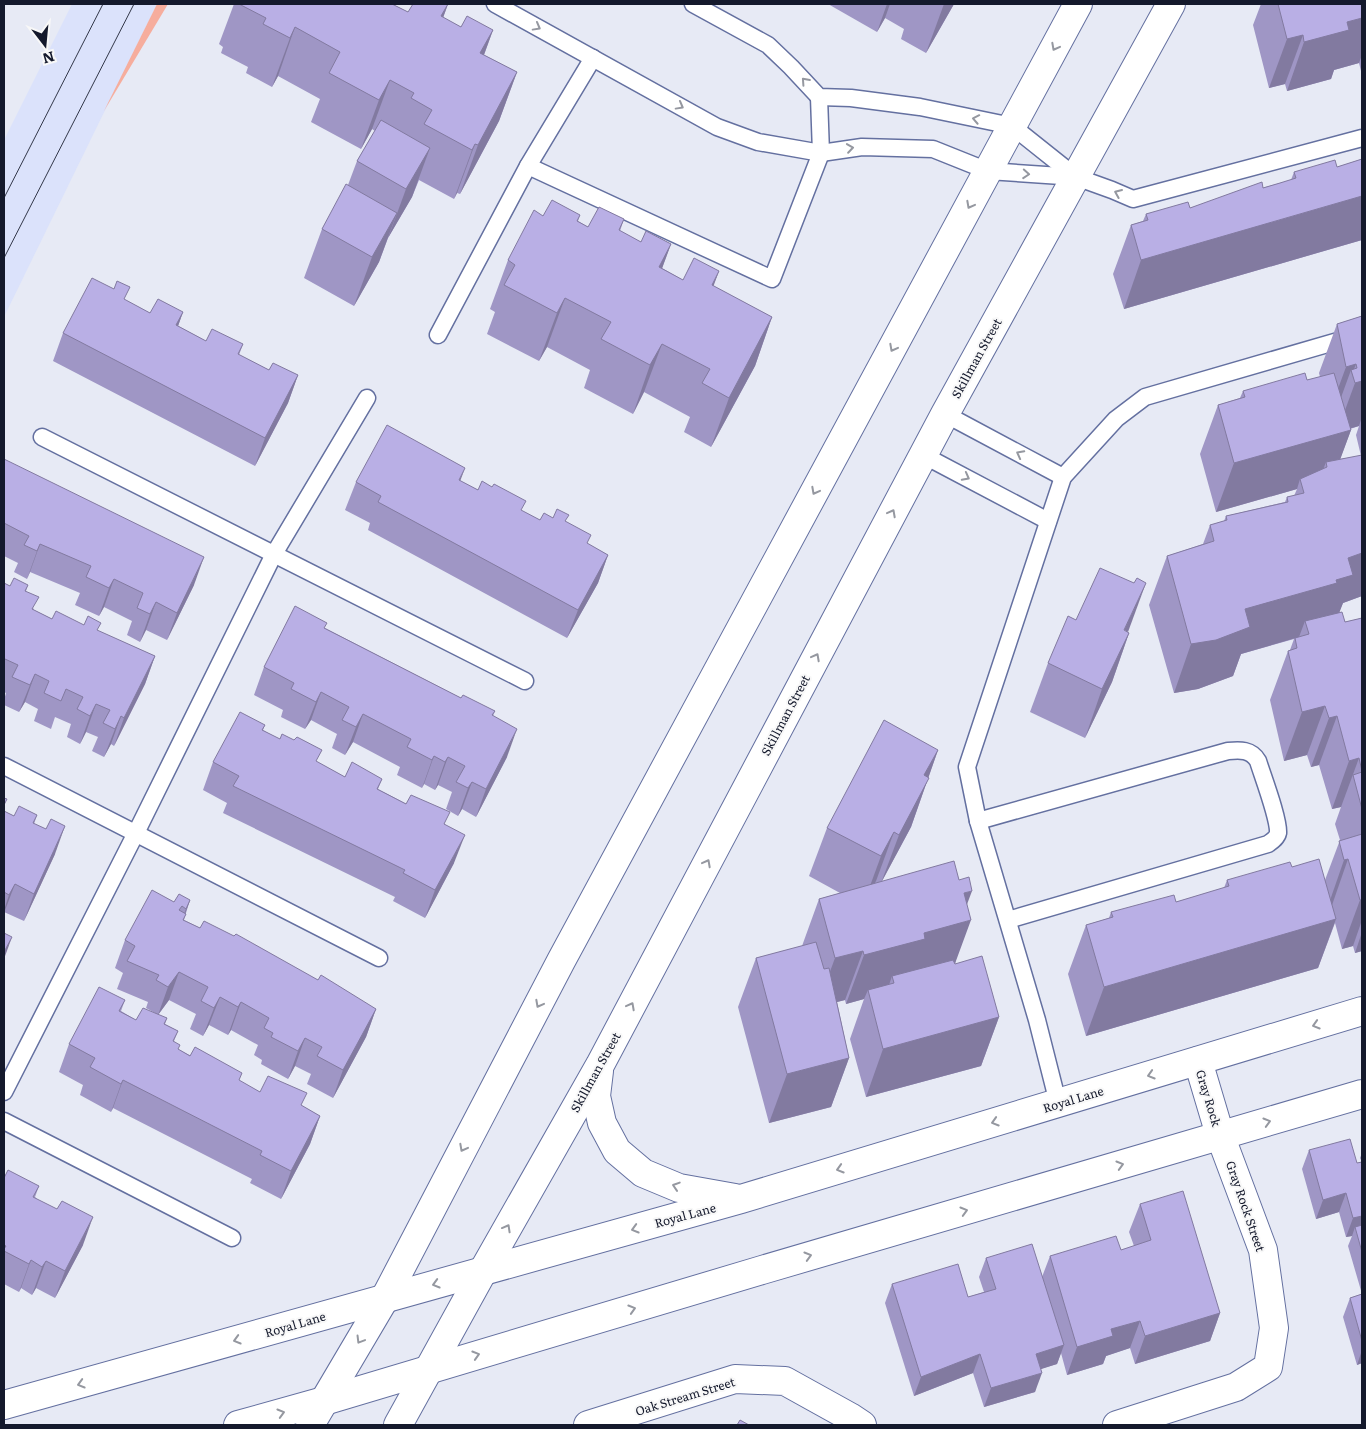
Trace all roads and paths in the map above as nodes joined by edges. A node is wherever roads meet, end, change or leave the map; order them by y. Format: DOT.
graph roads {
  1 [pos="495,4"];
  2 [pos="693,4"];
  3 [pos="1078,4"];
  4 [pos="1171,4"];
  5 [pos="592,58"];
  6 [pos="819,97"];
  7 [pos="1012,126"];
  8 [pos="1362,138"];
  9 [pos="822,152"];
  10 [pos="528,166"];
  11 [pos="988,171"];
  12 [pos="1076,177"];
  13 [pos="1362,334"];
  14 [pos="438,335"];
  15 [pos="367,398"];
  16 [pos="945,414"];
  17 [pos="42,436"];
  18 [pos="923,455"];
  19 [pos="1063,477"];
  20 [pos="1048,521"];
  21 [pos="274,554"];
  22 [pos="525,681"];
  23 [pos="4,766"];
  24 [pos="978,821"];
  25 [pos="136,834"];
  26 [pos="1008,920"];
  27 [pos="379,958"];
  28 [pos="1362,1011"];
  29 [pos="1198,1061"];
  30 [pos="600,1065"];
  31 [pos="4,1092"];
  32 [pos="1362,1094"];
  33 [pos="1058,1104"];
  34 [pos="4,1121"];
  35 [pos="1220,1135"];
  36 [pos="741,1199"];
  37 [pos="232,1238"];
  38 [pos="483,1271"];
  39 [pos="386,1298"];
  40 [pos="430,1369"];
  41 [pos="324,1401"];
  42 [pos="4,1406"];
  43 [pos="238,1425"];
  44 [pos="310,1425"];
  45 [pos="398,1425"];
  46 [pos="588,1425"];
  47 [pos="862,1425"];
  48 [pos="1117,1425"];
  1 -- 5 [label="lane, one-way"];
  6 -- 2 [label="lane, one-way"];
  3 -- 7 [label="main road, one-way"];
  4 -- 12 [label="main road, Skillman Street"];
  5 -- 9 [label="lane, one-way"];
  5 -- 10 [label="lane"];
  7 -- 6 [label="lane, one-way"];
  6 -- 9 [label="lane"];
  7 -- 11 [label="main road"];
  7 -- 12 [label="lane"];
  8 -- 12 [label="lane, one-way"];
  9 -- 10 [label="lane"];
  9 -- 11 [label="lane, one-way"];
  10 -- 14 [label="lane"];
  11 -- 12 [label="lane, one-way"];
  11 -- 39 [label="main road, one-way"];
  12 -- 16 [label="main road, Skillman Street"];
  13 -- 19 [label="lane"];
  15 -- 21 [label="lane"];
  16 -- 18 [label="main road, Skillman Street"];
  19 -- 16 [label="lane, one-way"];
  17 -- 21 [label="lane"];
  18 -- 20 [label="lane, one-way"];
  30 -- 18 [label="main road, Skillman Street, one-way"];
  19 -- 20 [label="lane"];
  20 -- 24 [label="lane"];
  21 -- 22 [label="lane"];
  21 -- 25 [label="lane"];
  23 -- 25 [label="lane"];
  24 -- 26 [label="lane"];
  24 -- 26 [label="lane"];
  25 -- 27 [label="lane"];
  25 -- 31 [label="lane"];
  26 -- 33 [label="lane"];
  28 -- 29 [label="main road, Royal Lane, one-way"];
  29 -- 33 [label="main road, Royal Lane, one-way"];
  29 -- 35 [label="main road, Gray Rock"];
  36 -- 30 [label="main road, one-way"];
  38 -- 30 [label="main road, Skillman Street, one-way"];
  35 -- 32 [label="main road, one-way"];
  33 -- 36 [label="main road, Royal Lane, one-way"];
  34 -- 37 [label="lane"];
  40 -- 35 [label="main road, one-way"];
  35 -- 48 [label="main road, Gray Rock Street"];
  36 -- 38 [label="main road, Royal Lane, one-way"];
  38 -- 39 [label="main road, Royal Lane, one-way"];
  38 -- 40 [label="main road, Skillman Street"];
  39 -- 41 [label="main road, one-way"];
  39 -- 42 [label="main road, Royal Lane, one-way"];
  40 -- 41 [label="main road"];
  40 -- 45 [label="main road, Skillman Street"];
  43 -- 41 [label="main road, one-way"];
  41 -- 44 [label="main road"];
  46 -- 47 [label="main road, Oak Stream Street"];
}
